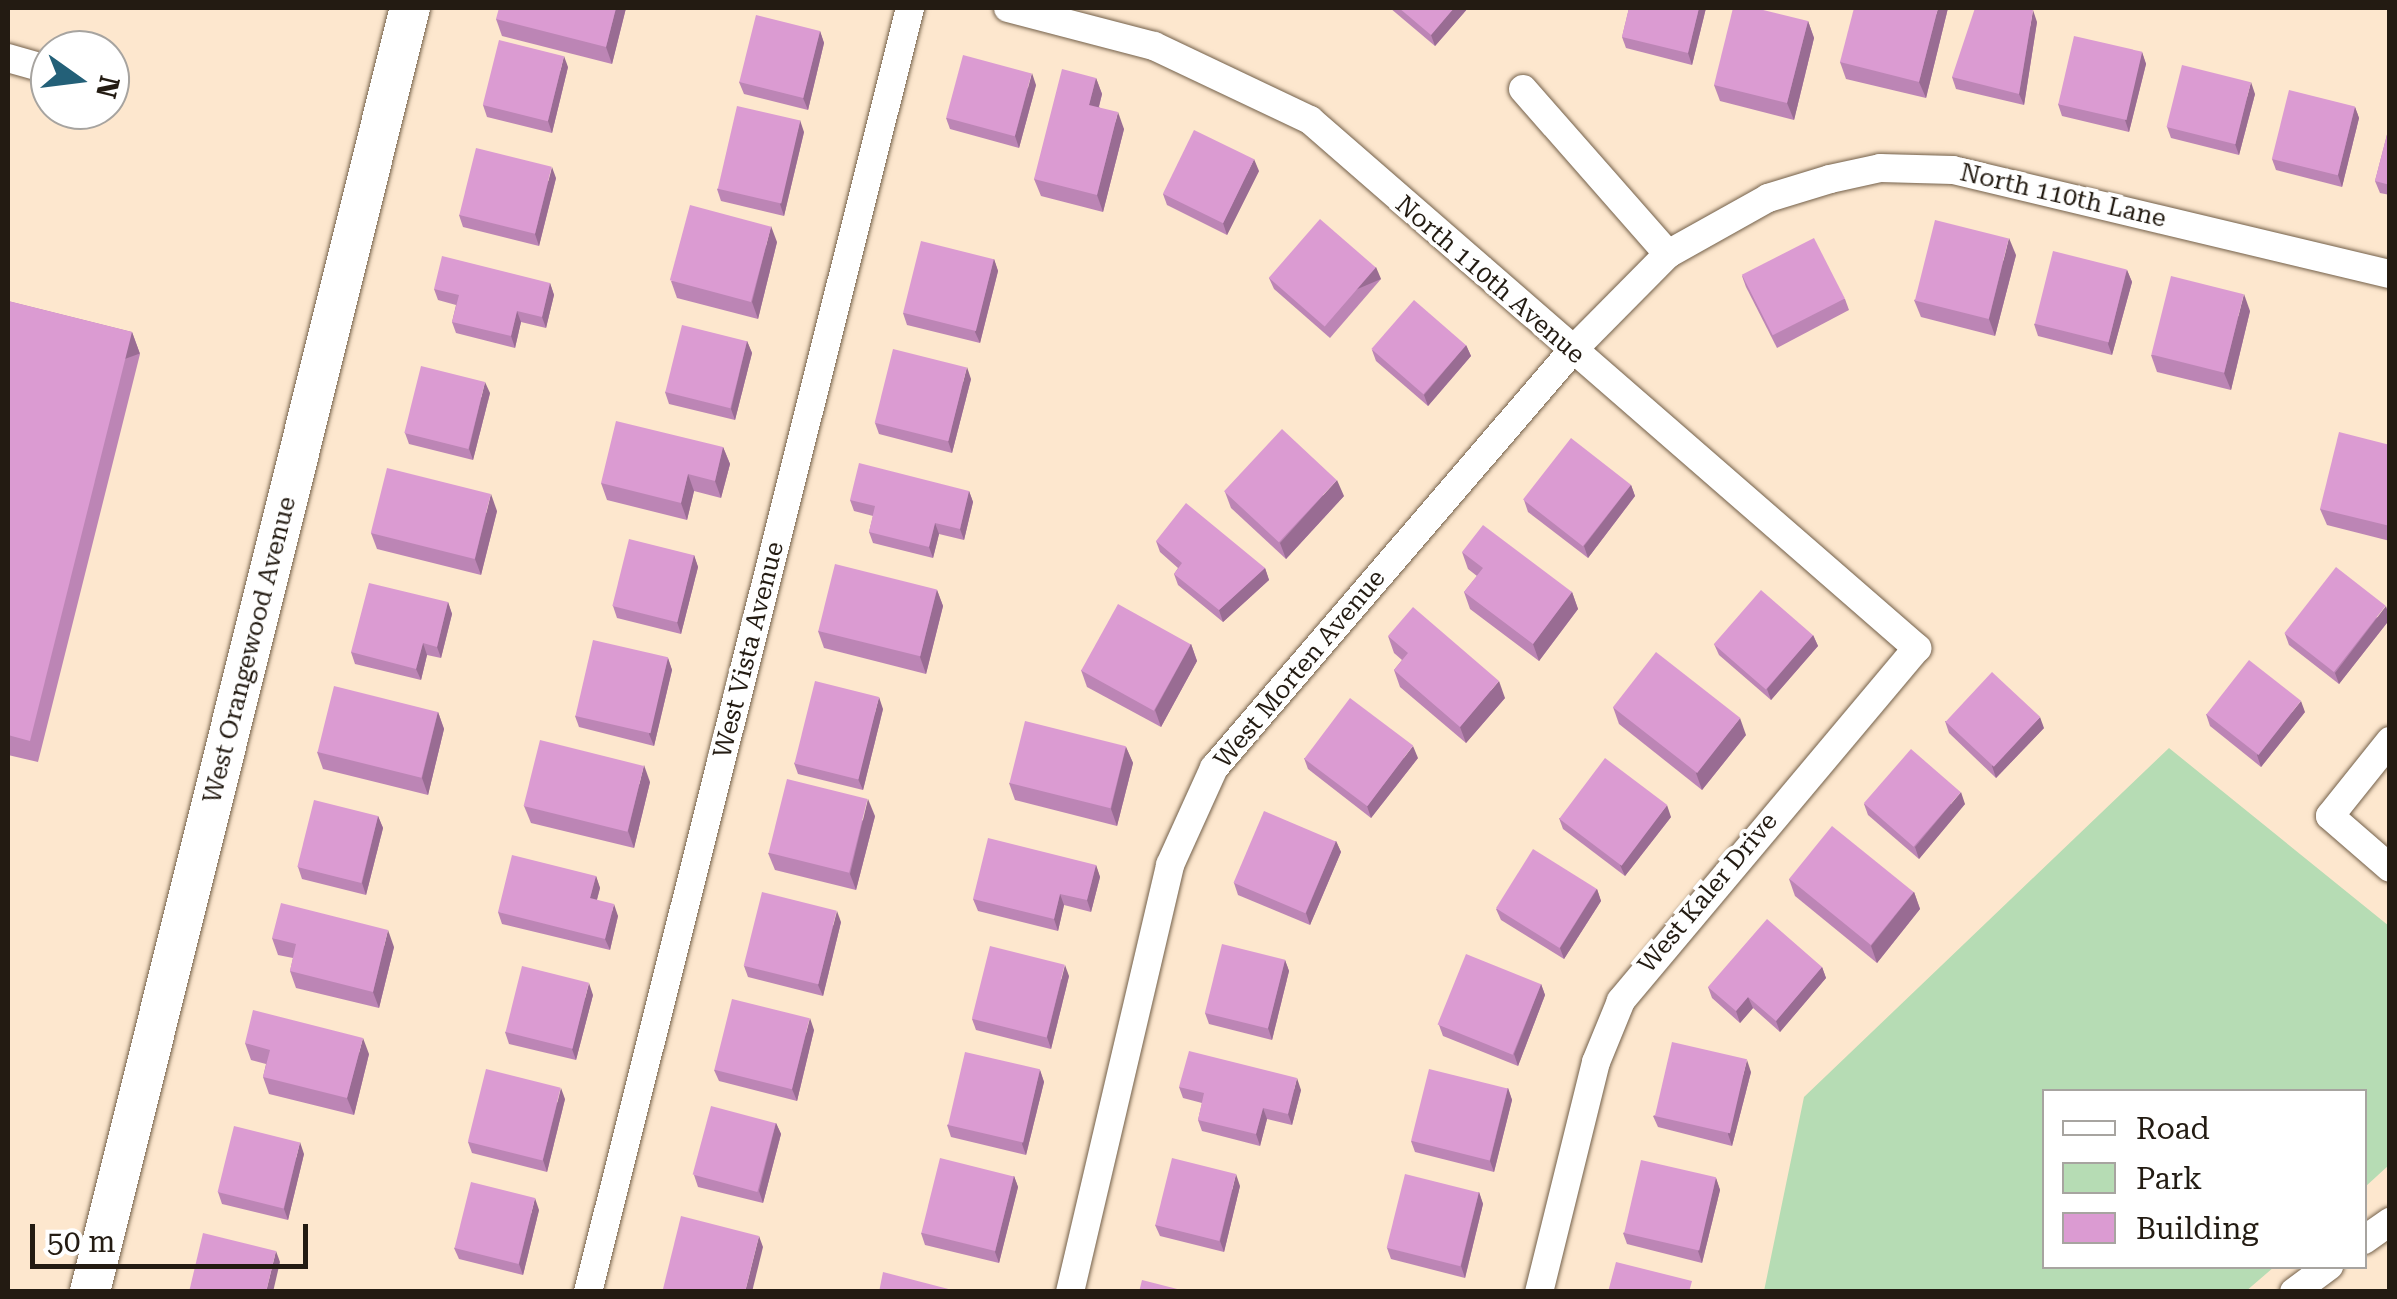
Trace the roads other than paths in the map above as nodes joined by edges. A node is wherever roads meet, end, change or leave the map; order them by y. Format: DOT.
graph roads {
  1 [pos="410,8"];
  2 [pos="910,8"];
  3 [pos="1008,8"];
  4 [pos="1523,89"];
  5 [pos="1668,254"];
  6 [pos="2390,274"];
  7 [pos="1571,352"];
  8 [pos="1917,648"];
  9 [pos="2390,741"];
  10 [pos="2390,868"];
  11 [pos="2390,1222"];
  12 [pos="2367,1238"];
  13 [pos="2325,1269"];
  14 [pos="90,1292"];
  15 [pos="588,1292"];
  16 [pos="1070,1292"];
  17 [pos="1539,1292"];
  18 [pos="2294,1292"];
  1 -- 14 [label="street, West Orangewood Avenue"];
  2 -- 15 [label="street, West Vista Avenue"];
  3 -- 7 [label="street, North 110th Avenue"];
  4 -- 5 [label="street"];
  5 -- 6 [label="street, North 110th Lane"];
  5 -- 7 [label="street, West Morten Avenue"];
  7 -- 8 [label="street, North 110th Avenue"];
  7 -- 16 [label="street, West Morten Avenue"];
  8 -- 17 [label="street, West Kaler Drive"];
  9 -- 10 [label="street"];
  11 -- 12 [label="street"];
  13 -- 18 [label="street"];
}
